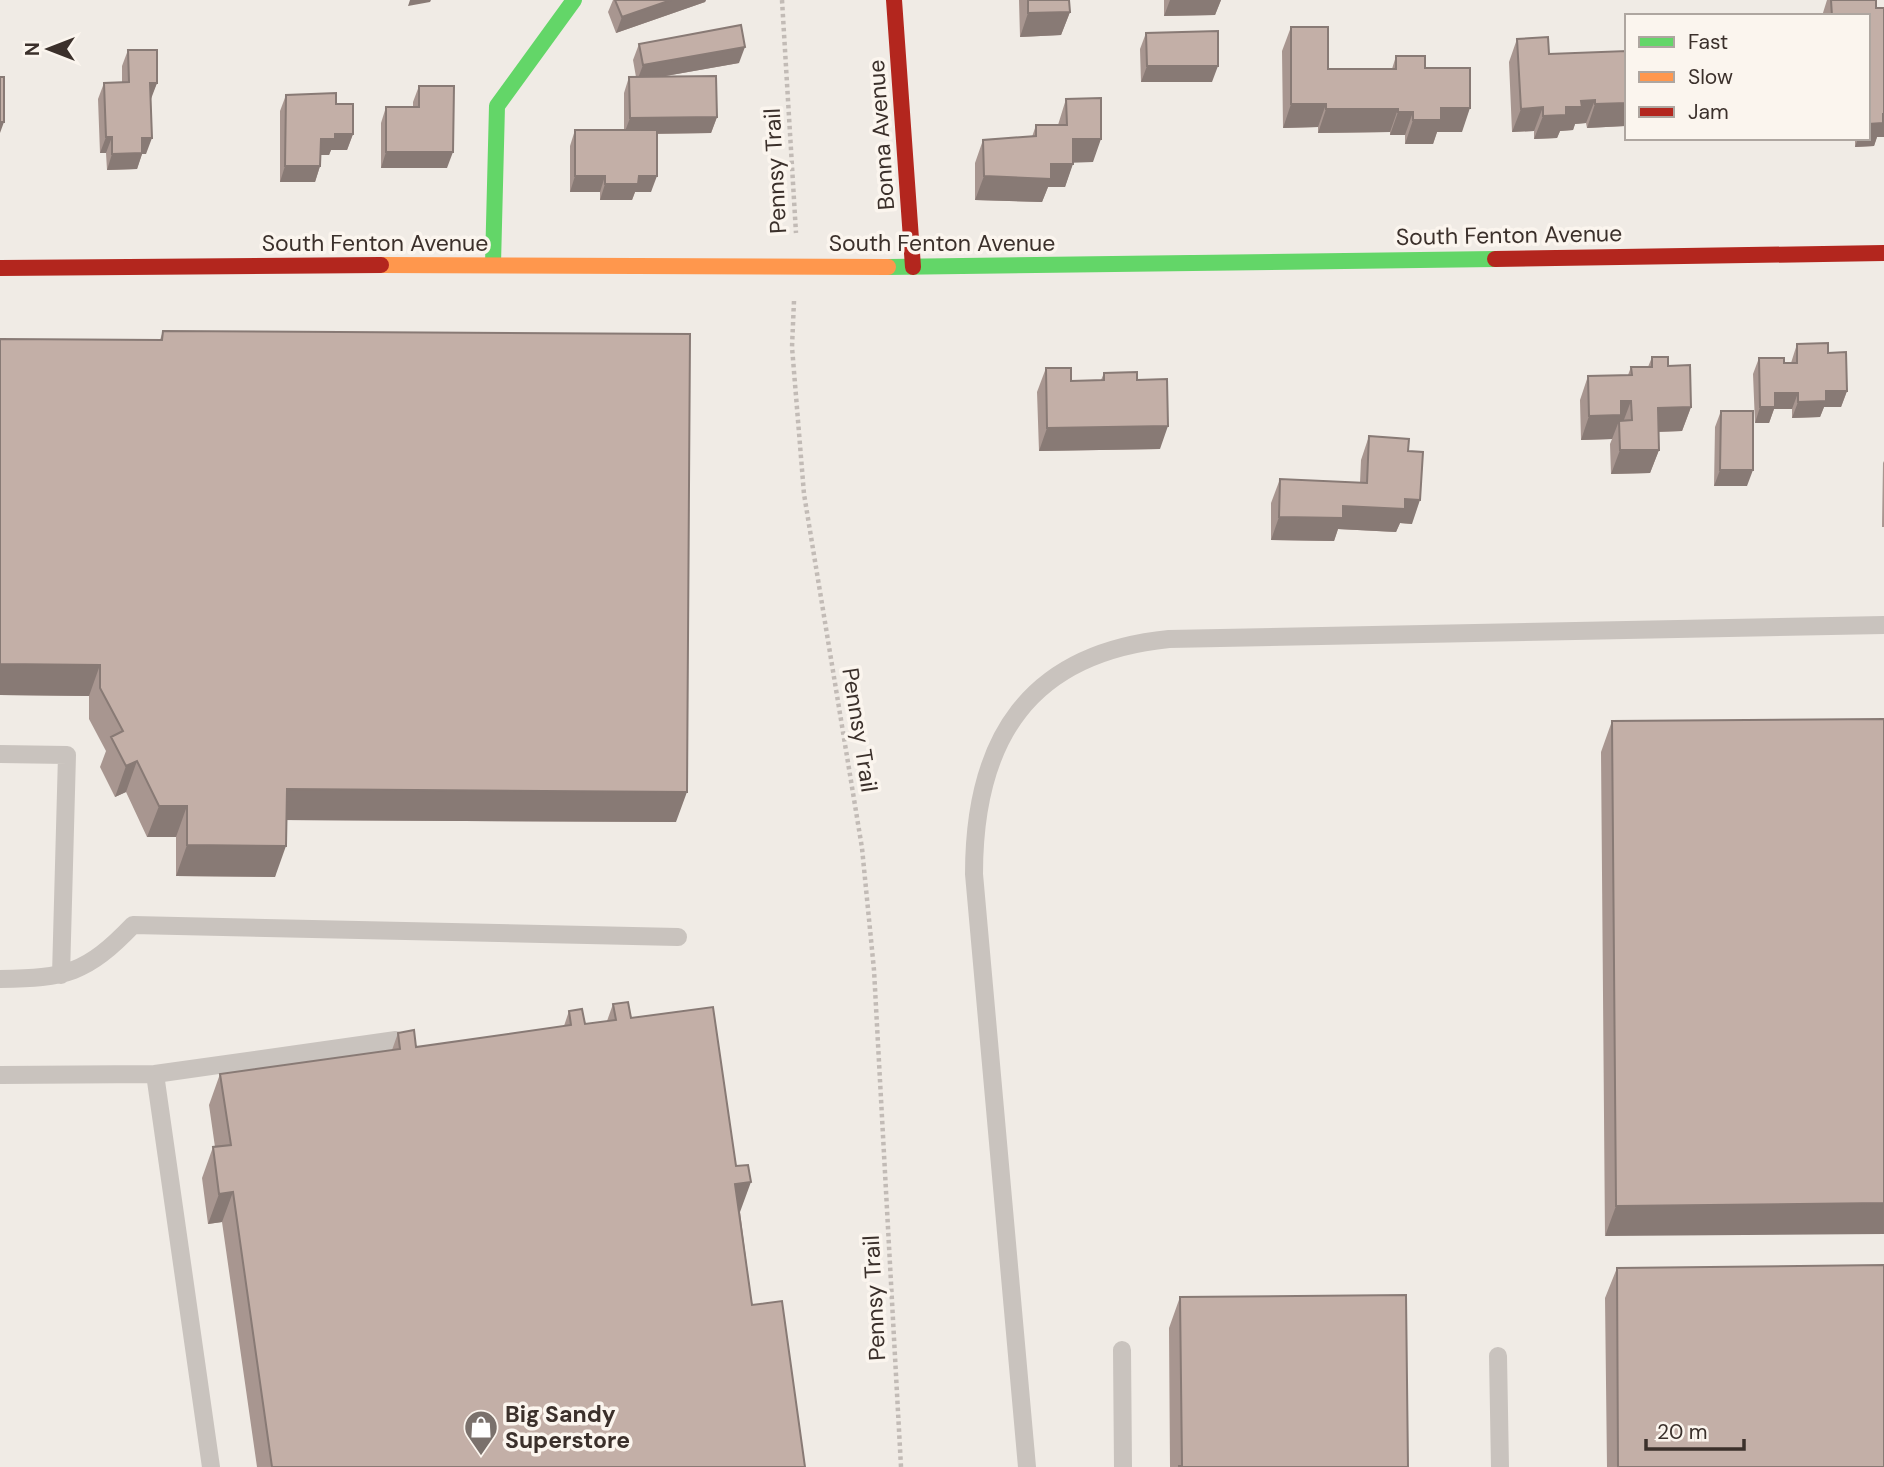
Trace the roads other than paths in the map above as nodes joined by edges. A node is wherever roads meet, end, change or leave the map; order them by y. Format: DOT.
graph roads {
  1 [pos="574,0"];
  2 [pos="894,0"];
  3 [pos="1884,253"];
  4 [pos="493,264"];
  5 [pos="913,267"];
  6 [pos="0,268"];
  7 [pos="1884,625"];
  8 [pos="0,754"];
  9 [pos="678,937"];
  10 [pos="61,975"];
  11 [pos="0,979"];
  12 [pos="396,1040"];
  13 [pos="0,1074"];
  14 [pos="155,1074"];
  15 [pos="1122,1350"];
  16 [pos="1498,1356"];
  17 [pos="211,1467"];
  18 [pos="1027,1467"];
  19 [pos="1124,1467"];
  20 [pos="1500,1467"];
  1 -- 4 [label="street"];
  2 -- 5 [label="street, Bonna Avenue"];
  3 -- 5 [label="street, South Fenton Avenue"];
  4 -- 5 [label="street, South Fenton Avenue"];
  4 -- 6 [label="street, South Fenton Avenue"];
  7 -- 18 [label="lane"];
  8 -- 10 [label="lane"];
  9 -- 10 [label="lane"];
  10 -- 11 [label="lane"];
  12 -- 14 [label="lane"];
  13 -- 14 [label="lane"];
  14 -- 17 [label="lane"];
  15 -- 19 [label="lane"];
  16 -- 20 [label="lane"];
}
